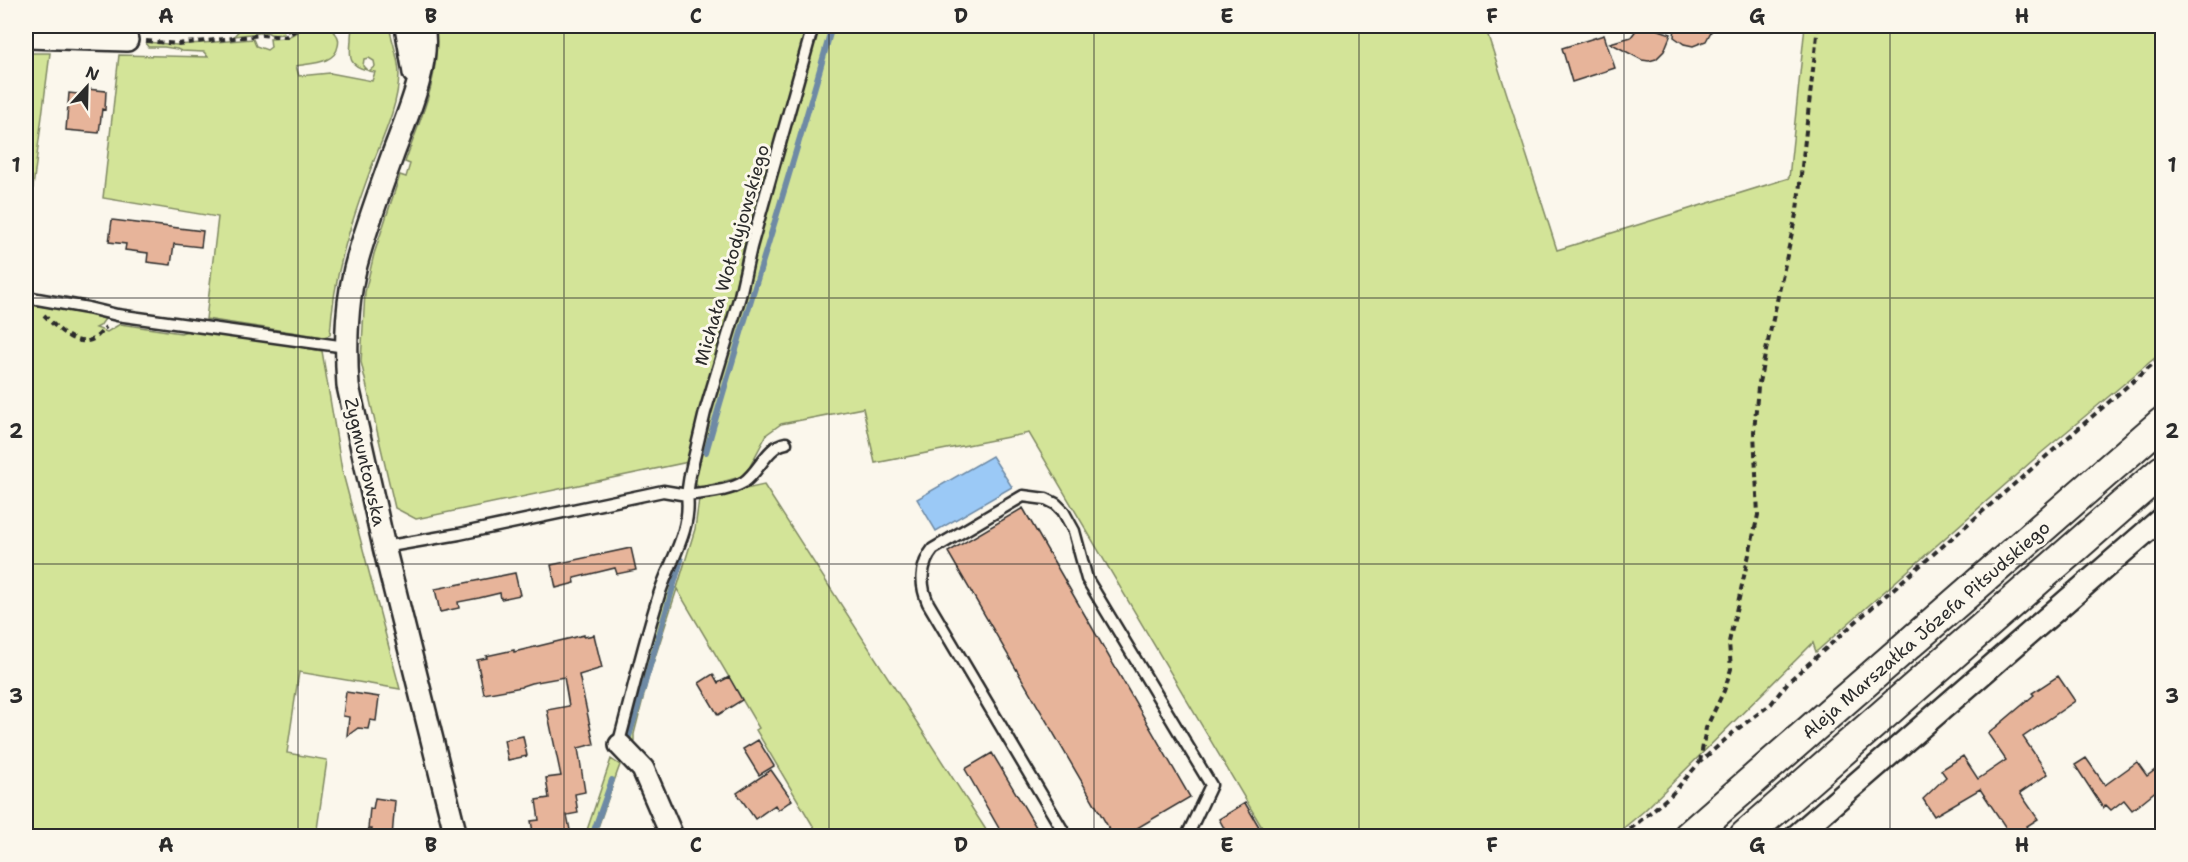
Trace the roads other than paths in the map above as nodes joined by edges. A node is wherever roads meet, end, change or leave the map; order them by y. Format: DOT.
graph roads {
  1 [pos="406,26"];
  2 [pos="423,26"];
  3 [pos="813,26"];
  4 [pos="26,37"];
  5 [pos="127,40"];
  6 [pos="415,89"];
  7 [pos="26,297"];
  8 [pos="346,347"];
  9 [pos="2163,423"];
  10 [pos="786,443"];
  11 [pos="2163,471"];
  12 [pos="687,495"];
  13 [pos="2162,520"];
  14 [pos="384,546"];
  15 [pos="620,745"];
  16 [pos="456,837"];
  17 [pos="672,837"];
  18 [pos="1066,837"];
  19 [pos="1187,837"];
  20 [pos="1689,837"];
  21 [pos="1745,837"];
  22 [pos="1796,837"];
  1 -- 6 [label="street, Zygmuntowska"];
  2 -- 6 [label="street, Zygmuntowska"];
  3 -- 12 [label="lane, Michała Wołodyjowskiego"];
  4 -- 5 [label="street"];
  6 -- 8 [label="street, Zygmuntowska"];
  7 -- 8 [label="lane"];
  8 -- 14 [label="street, Zygmuntowska"];
  9 -- 20 [label="main road, Aleja Marszałka Józefa Piłsudskiego"];
  10 -- 12 [label="lane"];
  11 -- 21 [label="main road, Aleja Marszałka Józefa Piłsudskiego"];
  12 -- 14 [label="lane"];
  12 -- 15 [label="lane, Michała Wołodyjowskiego"];
  13 -- 22 [label="street"];
  14 -- 16 [label="street, Zygmuntowska"];
  15 -- 17 [label="street"];
  18 -- 19 [label="lane"];
}
